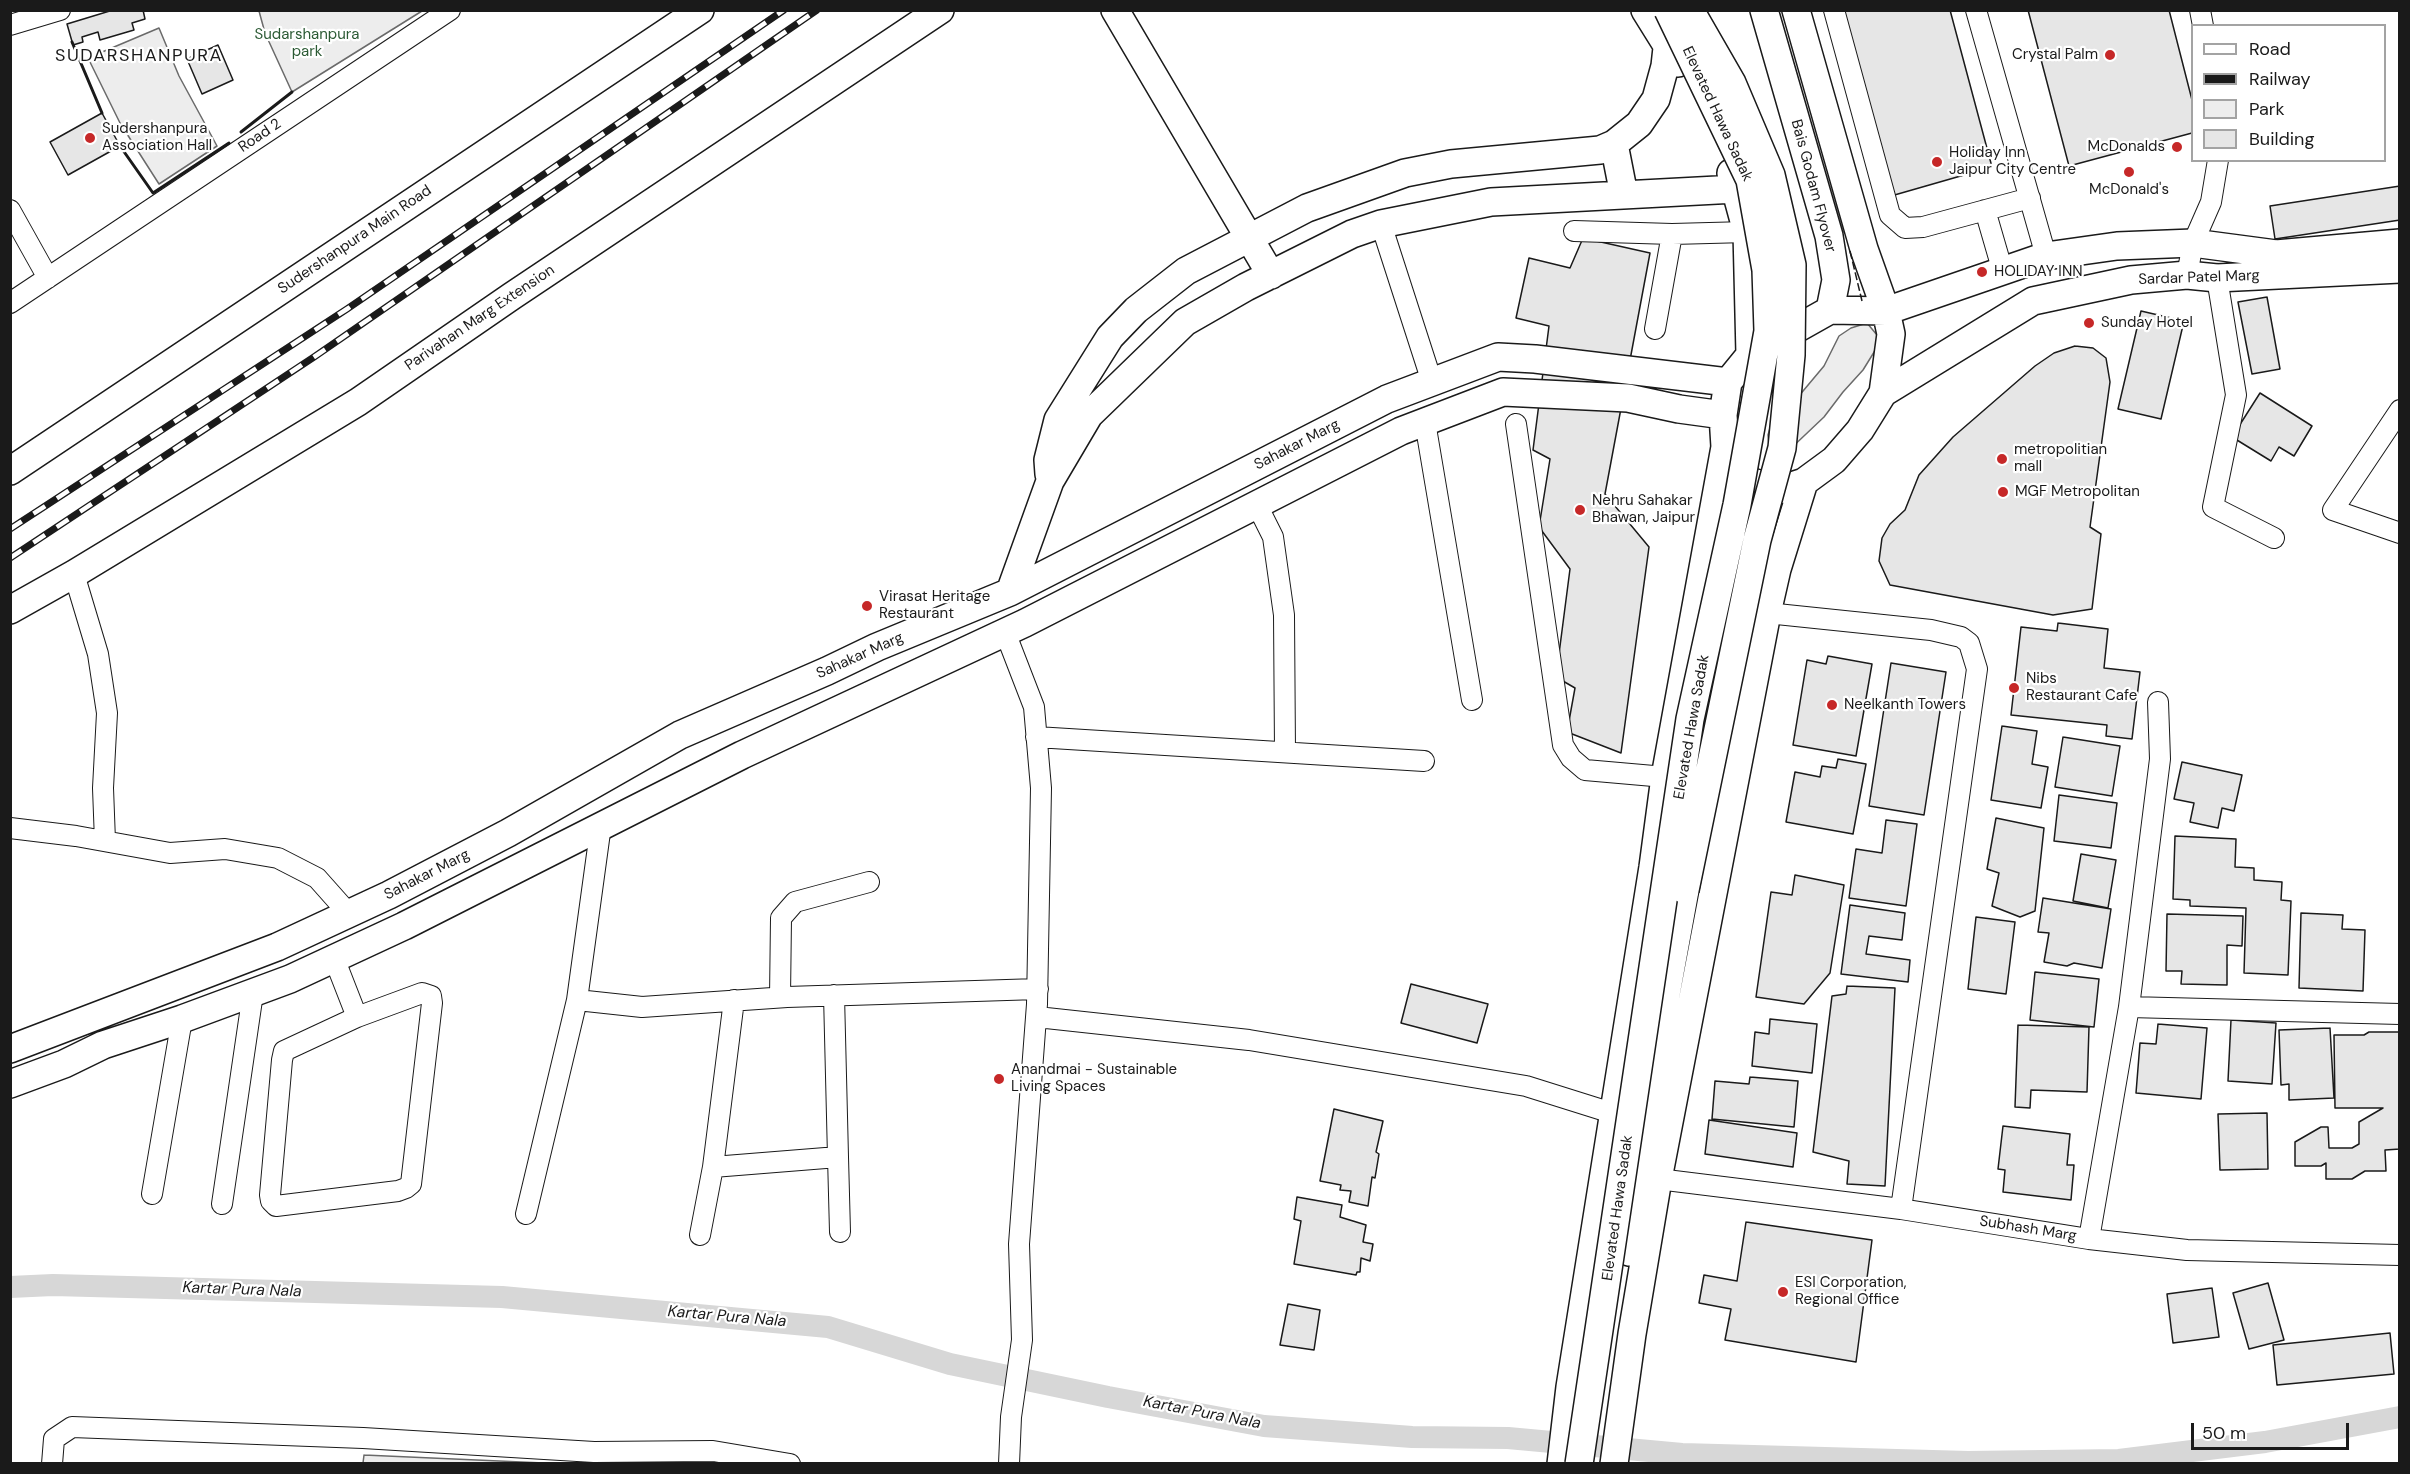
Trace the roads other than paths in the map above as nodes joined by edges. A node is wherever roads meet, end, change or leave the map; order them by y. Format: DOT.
graph roads {
  1 [pos="60,10"];
  2 [pos="450,10"];
  3 [pos="700,10"];
  4 [pos="940,10"];
  5 [pos="1115,10"];
  6 [pos="1645,10"];
  7 [pos="1668,10"];
  8 [pos="1690,10"];
  9 [pos="1764,10"];
  10 [pos="1796,10"];
  11 [pos="1834,10"];
  12 [pos="1976,10"];
  13 [pos="10,24"];
  14 [pos="1667,48"];
  15 [pos="1614,144"];
  16 [pos="2218,162"];
  17 [pos="1737,189"];
  18 [pos="1623,195"];
  19 [pos="2030,198"];
  20 [pos="10,210"];
  21 [pos="1985,210"];
  22 [pos="1381,224"];
  23 [pos="1574,231"];
  24 [pos="1747,232"];
  25 [pos="1672,234"];
  26 [pos="1249,236"];
  27 [pos="2193,243"];
  28 [pos="2400,243"];
  29 [pos="2046,256"];
  30 [pos="2400,269"];
  31 [pos="2003,272"];
  32 [pos="1272,275"];
  33 [pos="2187,275"];
  34 [pos="48,278"];
  35 [pos="2217,278"];
  36 [pos="10,303"];
  37 [pos="1830,310"];
  38 [pos="1886,311"];
  39 [pos="1655,329"];
  40 [pos="1750,355"];
  41 [pos="1432,382"];
  42 [pos="1728,382"];
  43 [pos="1883,393"];
  44 [pos="2400,410"];
  45 [pos="1724,415"];
  46 [pos="1425,422"];
  47 [pos="1516,424"];
  48 [pos="1725,447"];
  49 [pos="10,471"];
  50 [pos="1050,481"];
  51 [pos="1804,482"];
  52 [pos="1257,505"];
  53 [pos="2400,533"];
  54 [pos="2274,538"];
  55 [pos="74,574"];
  56 [pos="1010,592"];
  57 [pos="10,610"];
  58 [pos="1767,613"];
  59 [pos="1005,632"];
  60 [pos="1472,700"];
  61 [pos="2158,702"];
  62 [pos="1036,737"];
  63 [pos="1285,751"];
  64 [pos="1424,761"];
  65 [pos="1665,777"];
  66 [pos="601,825"];
  67 [pos="10,828"];
  68 [pos="105,841"];
  69 [pos="869,882"];
  70 [pos="349,914"];
  71 [pos="334,958"];
  72 [pos="1038,989"];
  73 [pos="252,993"];
  74 [pos="834,995"];
  75 [pos="780,998"];
  76 [pos="577,1000"];
  77 [pos="734,1000"];
  78 [pos="2129,1007"];
  79 [pos="2400,1014"];
  80 [pos="357,1017"];
  81 [pos="1036,1017"];
  82 [pos="182,1019"];
  83 [pos="10,1049"];
  84 [pos="10,1084"];
  85 [pos="1612,1113"];
  86 [pos="838,1157"];
  87 [pos="713,1167"];
  88 [pos="1658,1179"];
  89 [pos="152,1194"];
  90 [pos="222,1204"];
  91 [pos="1901,1209"];
  92 [pos="526,1214"];
  93 [pos="840,1232"];
  94 [pos="700,1235"];
  95 [pos="2089,1239"];
  96 [pos="2400,1255"];
  97 [pos="1632,1334"];
  98 [pos="52,1464"];
  99 [pos="790,1464"];
  100 [pos="1009,1464"];
  101 [pos="1561,1464"];
  102 [pos="1579,1464"];
  103 [pos="1614,1464"];
  1 -- 13 [label="street"];
  2 -- 34 [label="street, Road 2"];
  3 -- 49 [label="street, Sudershanpura Main Road"];
  4 -- 55 [label="street, Parivahan Marg Extension"];
  5 -- 26 [label="street"];
  6 -- 14 [label="street"];
  7 -- 102 [label="street, Elevated Hawa Sadak, bridge"];
  8 -- 97 [label="street, Elevated Hawa Sadak, bridge"];
  9 -- 37 [label="street, Bais Godam Flyover"];
  10 -- 38 [label="street, Bais Godam Flyover"];
  11 -- 21 [label="street"];
  12 -- 19 [label="street"];
  14 -- 15 [label="street"];
  14 -- 17 [label="street"];
  15 -- 18 [label="street"];
  15 -- 26 [label="street"];
  16 -- 27 [label="street"];
  17 -- 18 [label="street"];
  17 -- 24 [label="street"];
  18 -- 22 [label="street"];
  19 -- 21 [label="street"];
  19 -- 29 [label="street"];
  20 -- 34 [label="street"];
  21 -- 31 [label="street"];
  22 -- 32 [label="street"];
  22 -- 41 [label="street"];
  23 -- 25 [label="street"];
  24 -- 25 [label="street"];
  24 -- 40 [label="street"];
  25 -- 39 [label="street"];
  26 -- 32 [label="street"];
  26 -- 50 [label="street"];
  27 -- 28 [label="street, Sardar Patel Marg"];
  27 -- 29 [label="street, Sardar Patel Marg"];
  27 -- 33 [label="street"];
  29 -- 31 [label="street, Sardar Patel Marg"];
  30 -- 35 [label="street, Sardar Patel Marg"];
  31 -- 38 [label="street, Sardar Patel Marg"];
  32 -- 50 [label="street"];
  33 -- 35 [label="street, Sardar Patel Marg"];
  33 -- 43 [label="street, Sardar Patel Marg"];
  34 -- 36 [label="street, Road 2"];
  35 -- 54 [label="street"];
  37 -- 38 [label="street"];
  37 -- 40 [label="street"];
  38 -- 43 [label="street"];
  40 -- 42 [label="street"];
  41 -- 42 [label="street, Sahakar Marg"];
  41 -- 56 [label="street, Sahakar Marg"];
  42 -- 45 [label="street"];
  43 -- 51 [label="street"];
  44 -- 53 [label="street"];
  45 -- 46 [label="street"];
  45 -- 48 [label="street"];
  46 -- 52 [label="street"];
  46 -- 60 [label="street"];
  47 -- 65 [label="street"];
  48 -- 51 [label="street"];
  48 -- 65 [label="street"];
  50 -- 56 [label="street"];
  51 -- 58 [label="street"];
  52 -- 59 [label="street"];
  52 -- 63 [label="street"];
  55 -- 57 [label="street, Parivahan Marg Extension"];
  55 -- 68 [label="street"];
  56 -- 70 [label="street, Sahakar Marg"];
  58 -- 88 [label="street"];
  58 -- 91 [label="street"];
  59 -- 62 [label="street"];
  59 -- 66 [label="street"];
  61 -- 78 [label="street"];
  62 -- 63 [label="street"];
  62 -- 72 [label="street"];
  63 -- 64 [label="street"];
  65 -- 85 [label="street"];
  66 -- 71 [label="street"];
  66 -- 76 [label="street"];
  67 -- 68 [label="street"];
  68 -- 70 [label="street"];
  69 -- 75 [label="street"];
  70 -- 83 [label="street, Sahakar Marg"];
  71 -- 73 [label="street"];
  71 -- 80 [label="street"];
  72 -- 74 [label="street"];
  72 -- 81 [label="street"];
  73 -- 82 [label="street"];
  73 -- 90 [label="street"];
  74 -- 75 [label="street"];
  74 -- 86 [label="street"];
  75 -- 77 [label="street"];
  76 -- 77 [label="street"];
  76 -- 92 [label="street"];
  77 -- 87 [label="street"];
  78 -- 79 [label="street"];
  78 -- 95 [label="street"];
  80 -- 80 [label="street"];
  81 -- 85 [label="street"];
  81 -- 100 [label="street"];
  82 -- 84 [label="street"];
  82 -- 89 [label="street"];
  85 -- 101 [label="street"];
  86 -- 87 [label="street"];
  86 -- 93 [label="street"];
  87 -- 94 [label="street"];
  88 -- 91 [label="street, Subhash Marg"];
  88 -- 97 [label="street"];
  91 -- 95 [label="street, Subhash Marg"];
  95 -- 96 [label="street, Subhash Marg"];
  97 -- 103 [label="street"];
  98 -- 99 [label="street"];
}
